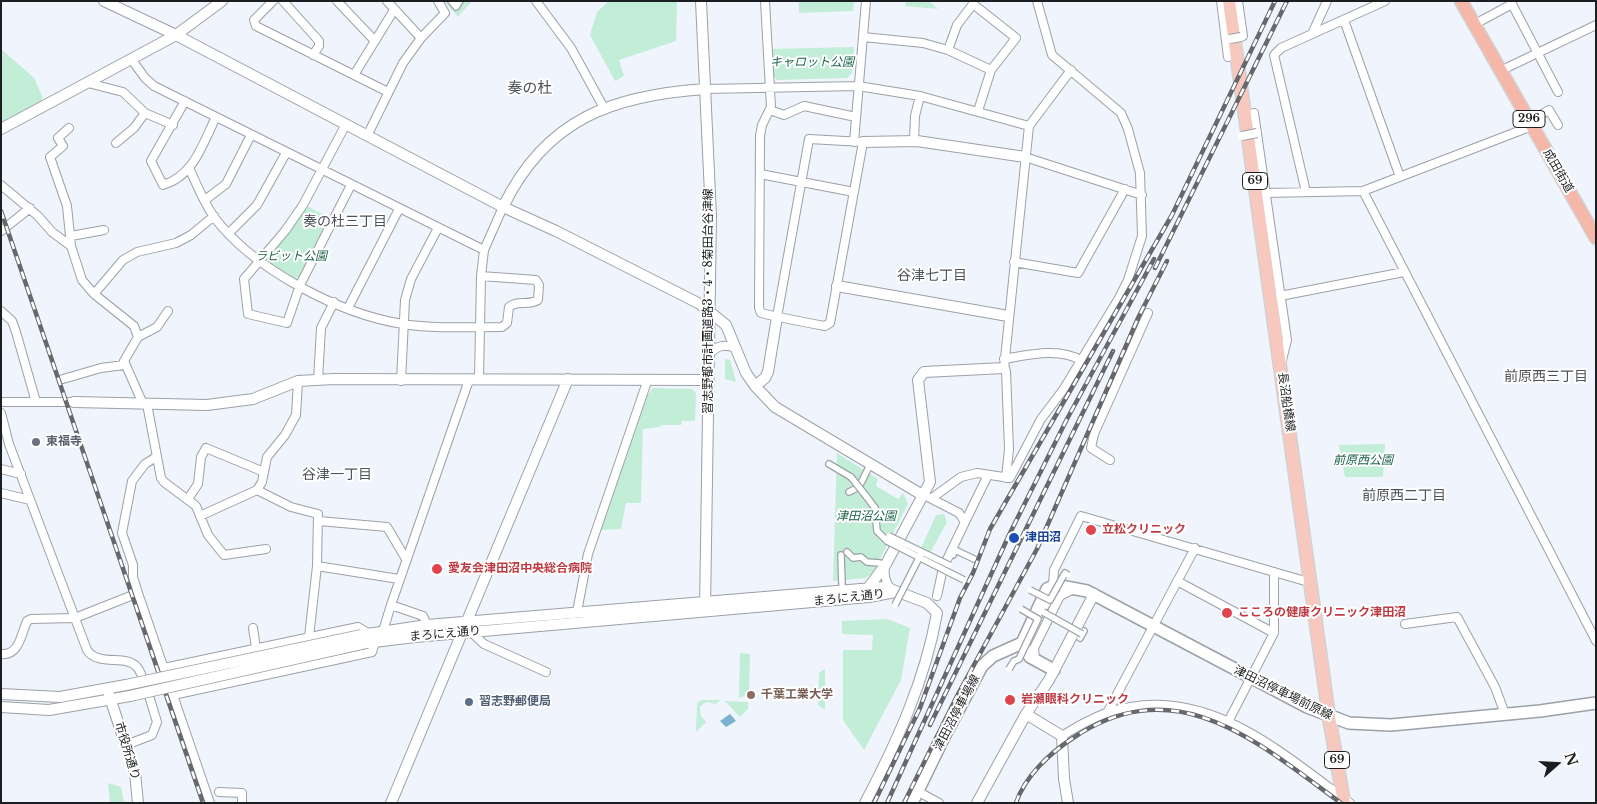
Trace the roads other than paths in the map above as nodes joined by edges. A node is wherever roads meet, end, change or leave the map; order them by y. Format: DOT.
graph roads {
  1 [pos="104,1"];
  2 [pos="222,1"];
  3 [pos="273,1"];
  4 [pos="283,1"];
  5 [pos="337,1"];
  6 [pos="387,1"];
  7 [pos="438,1"];
  8 [pos="451,1"];
  9 [pos="460,1"];
  10 [pos="536,1"];
  11 [pos="701,1"];
  12 [pos="765,1"];
  13 [pos="866,1"];
  14 [pos="1037,1"];
  15 [pos="1221,1"];
  16 [pos="1229,1"];
  17 [pos="1238,1"];
  18 [pos="1327,1"];
  19 [pos="1385,1"];
  20 [pos="1462,1"];
  21 [pos="394,10"];
  22 [pos="1344,20"];
  23 [pos="1475,24"];
  24 [pos="1596,25"];
  25 [pos="1312,34"];
  26 [pos="176,35"];
  27 [pos="863,37"];
  28 [pos="421,38"];
  29 [pos="1229,39"];
  30 [pos="375,41"];
  31 [pos="948,50"];
  32 [pos="1538,53"];
  33 [pos="313,55"];
  34 [pos="1228,57"];
  35 [pos="132,60"];
  36 [pos="991,70"];
  37 [pos="1071,70"];
  38 [pos="1500,70"];
  39 [pos="354,75"];
  40 [pos="88,83"];
  41 [pos="858,86"];
  42 [pos="770,87"];
  43 [pos="706,89"];
  44 [pos="388,92"];
  45 [pos="1558,92"];
  46 [pos="920,96"];
  47 [pos="185,101"];
  48 [pos="604,108"];
  49 [pos="770,110"];
  50 [pos="978,111"];
  51 [pos="144,113"];
  52 [pos="1254,113"];
  53 [pos="216,117"];
  54 [pos="856,117"];
  55 [pos="1531,123"];
  56 [pos="346,124"];
  57 [pos="173,125"];
  58 [pos="1558,125"];
  59 [pos="1029,126"];
  60 [pos="69,128"];
  61 [pos="1,129"];
  62 [pos="368,134"];
  63 [pos="1258,134"];
  64 [pos="250,135"];
  65 [pos="914,141"];
  66 [pos="859,142"];
  67 [pos="116,143"];
  68 [pos="286,153"];
  69 [pos="1025,157"];
  70 [pos="190,170"];
  71 [pos="322,171"];
  72 [pos="760,174"];
  73 [pos="1400,176"];
  74 [pos="801,182"];
  75 [pos="1,185"];
  76 [pos="351,185"];
  77 [pos="1125,188"];
  78 [pos="1363,191"];
  79 [pos="854,192"];
  80 [pos="1306,192"];
  81 [pos="1266,193"];
  82 [pos="1142,195"];
  83 [pos="205,200"];
  84 [pos="503,207"];
  85 [pos="30,208"];
  86 [pos="400,209"];
  87 [pos="214,216"];
  88 [pos="438,228"];
  89 [pos="104,230"];
  90 [pos="1,231"];
  91 [pos="229,233"];
  92 [pos="71,236"];
  93 [pos="1596,238"];
  94 [pos="71,246"];
  95 [pos="484,250"];
  96 [pos="260,261"];
  97 [pos="1014,262"];
  98 [pos="1404,272"];
  99 [pos="481,276"];
  100 [pos="300,285"];
  101 [pos="837,286"];
  102 [pos="94,294"];
  103 [pos="1280,296"];
  104 [pos="334,302"];
  105 [pos="348,308"];
  106 [pos="1,311"];
  107 [pos="168,311"];
  108 [pos="710,311"];
  109 [pos="1148,313"];
  110 [pos="1008,316"];
  111 [pos="777,317"];
  112 [pos="404,324"];
  113 [pos="479,327"];
  114 [pos="138,337"];
  115 [pos="736,348"];
  116 [pos="709,355"];
  117 [pos="1082,361"];
  118 [pos="1281,362"];
  119 [pos="1004,364"];
  120 [pos="124,365"];
  121 [pos="568,378"];
  122 [pos="63,379"];
  123 [pos="648,379"];
  124 [pos="318,380"];
  125 [pos="474,380"];
  126 [pos="709,380"];
  127 [pos="298,381"];
  128 [pos="401,381"];
  129 [pos="755,386"];
  130 [pos="2,402"];
  131 [pos="36,402"];
  132 [pos="74,402"];
  133 [pos="145,404"];
  134 [pos="1,412"];
  135 [pos="156,457"];
  136 [pos="1110,460"];
  137 [pos="829,464"];
  138 [pos="1,469"];
  139 [pos="868,469"];
  140 [pos="264,472"];
  141 [pos="21,474"];
  142 [pos="988,475"];
  143 [pos="1006,478"];
  144 [pos="257,490"];
  145 [pos="849,492"];
  146 [pos="1,493"];
  147 [pos="928,497"];
  148 [pos="188,499"];
  149 [pos="30,500"];
  150 [pos="200,516"];
  151 [pos="319,521"];
  152 [pos="965,522"];
  153 [pos="1195,548"];
  154 [pos="266,549"];
  155 [pos="921,555"];
  156 [pos="406,559"];
  157 [pos="974,559"];
  158 [pos="883,563"];
  159 [pos="317,566"];
  160 [pos="947,568"];
  161 [pos="1274,572"];
  162 [pos="1068,575"];
  163 [pos="399,579"];
  164 [pos="942,579"];
  165 [pos="964,580"];
  166 [pos="1177,582"];
  167 [pos="1312,583"];
  168 [pos="842,584"];
  169 [pos="1053,585"];
  170 [pos="868,588"];
  171 [pos="1078,588"];
  172 [pos="1030,590"];
  173 [pos="138,593"];
  174 [pos="1094,594"];
  175 [pos="937,596"];
  176 [pos="899,598"];
  177 [pos="1050,600"];
  178 [pos="928,603"];
  179 [pos="391,605"];
  180 [pos="705,605"];
  181 [pos="896,606"];
  182 [pos="1021,609"];
  183 [pos="577,612"];
  184 [pos="1043,612"];
  185 [pos="937,613"];
  186 [pos="75,618"];
  187 [pos="1038,619"];
  188 [pos="1405,624"];
  189 [pos="427,625"];
  190 [pos="1153,625"];
  191 [pos="253,628"];
  192 [pos="466,629"];
  193 [pos="383,631"];
  194 [pos="1274,633"];
  195 [pos="1082,634"];
  196 [pos="309,637"];
  197 [pos="368,638"];
  198 [pos="1596,641"];
  199 [pos="1022,642"];
  200 [pos="256,648"];
  201 [pos="1,654"];
  202 [pos="1035,660"];
  203 [pos="164,668"];
  204 [pos="1009,669"];
  205 [pos="1054,670"];
  206 [pos="546,672"];
  207 [pos="1250,678"];
  208 [pos="107,690"];
  209 [pos="1,694"];
  210 [pos="173,695"];
  211 [pos="110,700"];
  212 [pos="1596,703"];
  213 [pos="1,707"];
  214 [pos="1107,713"];
  215 [pos="1026,714"];
  216 [pos="1505,714"];
  217 [pos="1329,716"];
  218 [pos="1229,720"];
  219 [pos="1062,736"];
  220 [pos="126,745"];
  221 [pos="917,791"];
  222 [pos="219,792"];
  223 [pos="1346,801"];
  224 [pos="138,803"];
  225 [pos="210,803"];
  226 [pos="242,803"];
  227 [pos="391,803"];
  228 [pos="865,803"];
  229 [pos="912,803"];
  230 [pos="939,803"];
  231 [pos="978,803"];
  232 [pos="1068,803"];
  1 -- 26 [label="street"];
  2 -- 26 [label="street"];
  3 -- 33 [label="street"];
  4 -- 33 [label="street"];
  5 -- 30 [label="street"];
  6 -- 21 [label="street"];
  7 -- 28 [label="street"];
  8 -- 9 [label="street"];
  10 -- 48 [label="street"];
  11 -- 43 [label="street, 習志野都市計画道路3・4・8菊田台谷津線"];
  12 -- 42 [label="street"];
  13 -- 27 [label="street"];
  14 -- 37 [label="street"];
  15 -- 29 [label="street"];
  16 -- 118 [label="main road, 長沼船橋線 / 69"];
  17 -- 29 [label="street, bridge"];
  18 -- 25 [label="street"];
  19 -- 22 [label="street"];
  20 -- 23 [label="highway, 成田街道 / 296"];
  21 -- 28 [label="street"];
  21 -- 30 [label="street"];
  22 -- 25 [label="street"];
  22 -- 73 [label="street"];
  23 -- 32 [label="street"];
  23 -- 38 [label="highway, 成田街道 / 296"];
  24 -- 32 [label="street"];
  25 -- 80 [label="street"];
  26 -- 35 [label="street"];
  26 -- 56 [label="street"];
  27 -- 31 [label="street"];
  27 -- 41 [label="street"];
  28 -- 44 [label="street"];
  29 -- 34 [label="street"];
  30 -- 39 [label="street"];
  31 -- 36 [label="street"];
  31 -- 36 [label="street"];
  32 -- 38 [label="street"];
  32 -- 45 [label="street"];
  33 -- 39 [label="street"];
  35 -- 40 [label="street"];
  35 -- 47 [label="street"];
  36 -- 50 [label="street"];
  37 -- 59 [label="street"];
  37 -- 82 [label="street"];
  38 -- 55 [label="highway, 成田街道 / 296"];
  39 -- 44 [label="street"];
  40 -- 51 [label="street"];
  40 -- 61 [label="street"];
  41 -- 42 [label="street"];
  41 -- 46 [label="street"];
  41 -- 54 [label="street"];
  42 -- 43 [label="street"];
  42 -- 49 [label="street"];
  43 -- 48 [label="street"];
  43 -- 108 [label="street, 習志野都市計画道路3・4・8菊田台谷津線"];
  44 -- 62 [label="street"];
  46 -- 50 [label="street"];
  46 -- 65 [label="street"];
  47 -- 53 [label="street"];
  47 -- 57 [label="street"];
  48 -- 84 [label="street"];
  49 -- 54 [label="street"];
  49 -- 72 [label="street"];
  50 -- 59 [label="street"];
  51 -- 57 [label="street"];
  51 -- 67 [label="street"];
  52 -- 63 [label="street"];
  53 -- 64 [label="street"];
  53 -- 70 [label="street"];
  54 -- 66 [label="street"];
  55 -- 58 [label="street"];
  55 -- 73 [label="street"];
  55 -- 93 [label="highway, 成田街道 / 296"];
  56 -- 62 [label="street"];
  56 -- 71 [label="street"];
  57 -- 70 [label="street"];
  59 -- 69 [label="street"];
  60 -- 92 [label="street"];
  62 -- 84 [label="street"];
  63 -- 81 [label="street"];
  63 -- 118 [label="street, bridge"];
  64 -- 68 [label="street"];
  64 -- 83 [label="street"];
  65 -- 66 [label="street"];
  65 -- 69 [label="street"];
  66 -- 74 [label="street"];
  66 -- 79 [label="street"];
  68 -- 71 [label="street"];
  68 -- 91 [label="street"];
  69 -- 77 [label="street"];
  69 -- 97 [label="street"];
  70 -- 83 [label="street"];
  71 -- 76 [label="street"];
  71 -- 96 [label="street"];
  72 -- 74 [label="street"];
  72 -- 111 [label="street"];
  73 -- 78 [label="street"];
  74 -- 79 [label="street"];
  74 -- 111 [label="street"];
  75 -- 85 [label="street"];
  76 -- 86 [label="street"];
  76 -- 100 [label="street"];
  77 -- 82 [label="street"];
  77 -- 97 [label="street"];
  78 -- 80 [label="street"];
  78 -- 98 [label="street"];
  79 -- 101 [label="street"];
  80 -- 81 [label="street"];
  81 -- 103 [label="street"];
  82 -- 117 [label="street"];
  83 -- 87 [label="street"];
  84 -- 95 [label="street"];
  84 -- 108 [label="street"];
  85 -- 90 [label="street"];
  85 -- 94 [label="street"];
  86 -- 88 [label="street"];
  86 -- 105 [label="street"];
  87 -- 91 [label="street"];
  87 -- 102 [label="street"];
  88 -- 95 [label="street"];
  88 -- 112 [label="street"];
  89 -- 92 [label="street"];
  91 -- 96 [label="street"];
  92 -- 94 [label="street"];
  94 -- 102 [label="street"];
  95 -- 99 [label="street"];
  96 -- 100 [label="street"];
  96 -- 100 [label="street"];
  97 -- 110 [label="street"];
  98 -- 103 [label="street"];
  98 -- 198 [label="street"];
  99 -- 113 [label="street"];
  99 -- 113 [label="street"];
  100 -- 104 [label="street"];
  101 -- 110 [label="street"];
  101 -- 111 [label="street"];
  102 -- 114 [label="street"];
  103 -- 118 [label="street"];
  104 -- 105 [label="street"];
  104 -- 124 [label="street"];
  105 -- 112 [label="street"];
  106 -- 131 [label="street"];
  107 -- 114 [label="street"];
  108 -- 115 [label="street"];
  108 -- 116 [label="street, 習志野都市計画道路3・4・8菊田台谷津線"];
  109 -- 136 [label="street"];
  110 -- 119 [label="street"];
  111 -- 129 [label="street"];
  112 -- 113 [label="street"];
  112 -- 128 [label="street"];
  113 -- 125 [label="street"];
  114 -- 120 [label="street"];
  115 -- 116 [label="street"];
  115 -- 129 [label="street"];
  116 -- 126 [label="street, 習志野都市計画道路3・4・8菊田台谷津線"];
  117 -- 119 [label="street"];
  117 -- 143 [label="street"];
  118 -- 167 [label="main road, 長沼船橋線 / 69"];
  119 -- 143 [label="street"];
  119 -- 147 [label="street"];
  120 -- 122 [label="street"];
  120 -- 133 [label="street"];
  121 -- 123 [label="street"];
  121 -- 125 [label="street"];
  121 -- 192 [label="street"];
  123 -- 126 [label="street"];
  123 -- 183 [label="street"];
  124 -- 127 [label="street"];
  124 -- 128 [label="street"];
  125 -- 128 [label="street"];
  125 -- 156 [label="street"];
  126 -- 180 [label="street, 習志野都市計画道路3・4・8菊田台谷津線"];
  127 -- 133 [label="street"];
  127 -- 140 [label="street"];
  129 -- 147 [label="street"];
  130 -- 131 [label="street"];
  130 -- 134 [label="street"];
  131 -- 132 [label="street"];
  132 -- 133 [label="street"];
  133 -- 135 [label="street"];
  134 -- 141 [label="street"];
  135 -- 148 [label="street"];
  135 -- 173 [label="street"];
  137 -- 155 [label="street, bridge"];
  138 -- 141 [label="street"];
  139 -- 145 [label="street"];
  140 -- 144 [label="street"];
  140 -- 148 [label="street"];
  141 -- 149 [label="street"];
  142 -- 143 [label="street"];
  142 -- 147 [label="street"];
  142 -- 152 [label="street"];
  144 -- 150 [label="street"];
  144 -- 151 [label="street"];
  146 -- 149 [label="street"];
  147 -- 152 [label="street"];
  147 -- 158 [label="street"];
  148 -- 150 [label="street"];
  149 -- 186 [label="street"];
  150 -- 154 [label="street"];
  151 -- 156 [label="street"];
  151 -- 159 [label="street"];
  152 -- 164 [label="street"];
  153 -- 161 [label="street"];
  153 -- 166 [label="street"];
  153 -- 169 [label="street"];
  155 -- 160 [label="street, bridge"];
  155 -- 176 [label="street, bridge"];
  156 -- 163 [label="street"];
  157 -- 160 [label="street"];
  158 -- 168 [label="street"];
  158 -- 170 [label="street"];
  158 -- 176 [label="street"];
  159 -- 163 [label="street"];
  159 -- 196 [label="street"];
  160 -- 165 [label="street, bridge"];
  161 -- 167 [label="street"];
  161 -- 194 [label="street"];
  162 -- 177 [label="street, bridge"];
  163 -- 179 [label="street"];
  164 -- 175 [label="street"];
  164 -- 185 [label="street"];
  166 -- 190 [label="street"];
  166 -- 194 [label="street"];
  167 -- 217 [label="main road, 長沼船橋線 / 69"];
  169 -- 171 [label="main road"];
  169 -- 199 [label="main road"];
  170 -- 176 [label="street, まろにえ通り"];
  170 -- 180 [label="street, まろにえ通り"];
  171 -- 174 [label="main road, 津田沼停車場前原線"];
  171 -- 202 [label="street"];
  172 -- 177 [label="street, bridge"];
  173 -- 186 [label="street"];
  173 -- 203 [label="street"];
  174 -- 190 [label="main road, 津田沼停車場前原線"];
  174 -- 205 [label="street"];
  175 -- 178 [label="street"];
  176 -- 178 [label="street, まろにえ通り"];
  176 -- 180 [label="street, まろにえ通り"];
  176 -- 181 [label="street, bridge"];
  177 -- 184 [label="street, bridge"];
  178 -- 185 [label="street"];
  179 -- 189 [label="street"];
  179 -- 193 [label="street"];
  180 -- 183 [label="street, まろにえ通り"];
  180 -- 192 [label="street, まろにえ通り"];
  182 -- 187 [label="street, bridge"];
  183 -- 192 [label="street, まろにえ通り"];
  184 -- 187 [label="street, bridge"];
  184 -- 195 [label="street, bridge"];
  185 -- 228 [label="street"];
  186 -- 201 [label="street"];
  186 -- 220 [label="street"];
  187 -- 204 [label="street, bridge"];
  188 -- 216 [label="street"];
  189 -- 192 [label="street, まろにえ通り"];
  189 -- 193 [label="street, まろにえ通り"];
  190 -- 207 [label="main road, 津田沼停車場前原線"];
  190 -- 214 [label="street"];
  191 -- 200 [label="street"];
  192 -- 197 [label="street, まろにえ通り"];
  192 -- 206 [label="street"];
  192 -- 227 [label="street"];
  193 -- 197 [label="street, まろにえ通り"];
  194 -- 207 [label="street"];
  196 -- 197 [label="street"];
  196 -- 200 [label="street"];
  197 -- 208 [label="street, まろにえ通り, bridge"];
  197 -- 210 [label="street"];
  197 -- 211 [label="street, まろにえ通り, bridge"];
  199 -- 202 [label="main road"];
  199 -- 221 [label="main road, 津田沼停車場線"];
  200 -- 203 [label="street"];
  202 -- 205 [label="main road"];
  203 -- 210 [label="street"];
  205 -- 215 [label="street"];
  207 -- 217 [label="main road, 津田沼停車場前原線"];
  207 -- 218 [label="street"];
  208 -- 209 [label="street, まろにえ通り"];
  208 -- 211 [label="street, 市役所通り"];
  210 -- 225 [label="street"];
  211 -- 213 [label="street, まろにえ通り"];
  211 -- 220 [label="street, 市役所通り"];
  212 -- 216 [label="main road, 津田沼停車場前原線"];
  214 -- 218 [label="street"];
  214 -- 219 [label="street"];
  215 -- 219 [label="street"];
  215 -- 231 [label="street"];
  216 -- 217 [label="main road, 津田沼停車場前原線"];
  217 -- 223 [label="main road, 長沼船橋線 / 69"];
  218 -- 223 [label="street"];
  219 -- 232 [label="street"];
  220 -- 224 [label="street, 市役所通り"];
  221 -- 229 [label="main road, 津田沼停車場線"];
  221 -- 230 [label="street"];
  222 -- 226 [label="street"];
}
